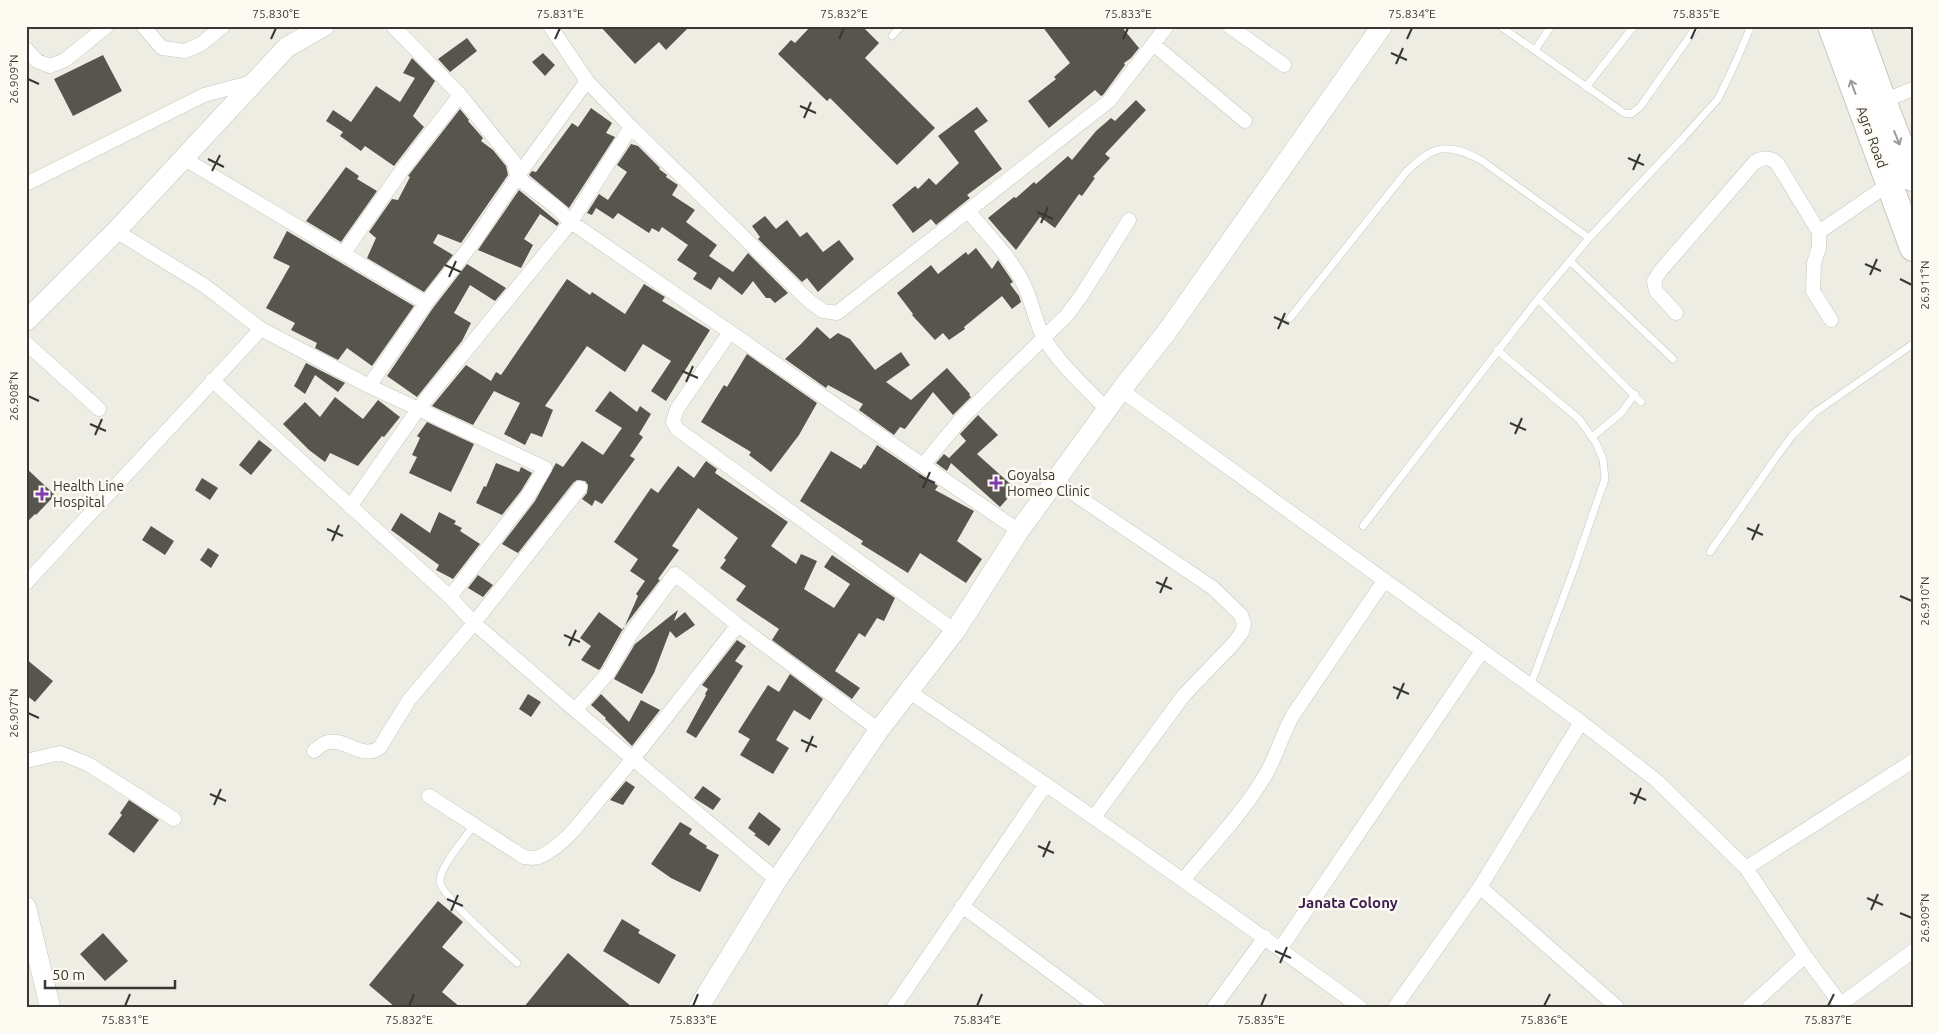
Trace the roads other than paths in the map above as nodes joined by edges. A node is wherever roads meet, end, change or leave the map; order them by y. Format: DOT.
graph roads {
  1 [pos="107,26"];
  2 [pos="143,26"];
  3 [pos="223,26"];
  4 [pos="324,26"];
  5 [pos="393,26"];
  6 [pos="550,26"];
  7 [pos="901,26"];
  8 [pos="1167,26"];
  9 [pos="1229,26"];
  10 [pos="1382,26"];
  11 [pos="1500,26"];
  12 [pos="1551,26"];
  13 [pos="1634,26"];
  14 [pos="1686,26"];
  15 [pos="1751,26"];
  16 [pos="1831,26"];
  17 [pos="1856,26"];
  18 [pos="1695,28"];
  19 [pos="892,36"];
  20 [pos="1154,44"];
  21 [pos="26,49"];
  22 [pos="1534,50"];
  23 [pos="1284,65"];
  24 [pos="587,81"];
  25 [pos="254,82"];
  26 [pos="1586,87"];
  27 [pos="1913,89"];
  28 [pos="460,95"];
  29 [pos="1883,101"];
  30 [pos="1245,121"];
  31 [pos="631,127"];
  32 [pos="183,158"];
  33 [pos="517,177"];
  34 [pos="1901,181"];
  35 [pos="26,184"];
  36 [pos="969,212"];
  37 [pos="1129,220"];
  38 [pos="571,222"];
  39 [pos="116,232"];
  40 [pos="1819,232"];
  41 [pos="1589,238"];
  42 [pos="1913,248"];
  43 [pos="343,254"];
  44 [pos="1570,261"];
  45 [pos="1538,299"];
  46 [pos="426,303"];
  47 [pos="1676,313"];
  48 [pos="1290,318"];
  49 [pos="1831,320"];
  50 [pos="26,321"];
  51 [pos="261,329"];
  52 [pos="730,332"];
  53 [pos="1044,338"];
  54 [pos="26,343"];
  55 [pos="1913,344"];
  56 [pos="1497,350"];
  57 [pos="1674,359"];
  58 [pos="212,380"];
  59 [pos="369,386"];
  60 [pos="1121,390"];
  61 [pos="1635,394"];
  62 [pos="1642,402"];
  63 [pos="420,408"];
  64 [pos="99,409"];
  65 [pos="1107,410"];
  66 [pos="1592,437"];
  67 [pos="922,465"];
  68 [pos="1055,481"];
  69 [pos="580,488"];
  70 [pos="350,507"];
  71 [pos="1363,526"];
  72 [pos="1019,531"];
  73 [pos="1710,552"];
  74 [pos="1384,581"];
  75 [pos="26,583"];
  76 [pos="450,597"];
  77 [pos="474,623"];
  78 [pos="738,625"];
  79 [pos="955,631"];
  80 [pos="1482,652"];
  81 [pos="1530,686"];
  82 [pos="908,691"];
  83 [pos="575,710"];
  84 [pos="1580,722"];
  85 [pos="879,730"];
  86 [pos="314,751"];
  87 [pos="26,760"];
  88 [pos="633,760"];
  89 [pos="1913,761"];
  90 [pos="1046,784"];
  91 [pos="429,796"];
  92 [pos="1094,817"];
  93 [pos="174,819"];
  94 [pos="474,825"];
  95 [pos="1746,868"];
  96 [pos="777,880"];
  97 [pos="1184,880"];
  98 [pos="1480,886"];
  99 [pos="962,906"];
  100 [pos="26,908"];
  101 [pos="1265,937"];
  102 [pos="30,942"];
  103 [pos="1280,949"];
  104 [pos="1913,951"];
  105 [pos="1805,956"];
  106 [pos="517,963"];
  107 [pos="1842,1005"];
  108 [pos="50,1007"];
  109 [pos="699,1007"];
  110 [pos="894,1007"];
  111 [pos="1098,1007"];
  112 [pos="1214,1007"];
  113 [pos="1360,1007"];
  114 [pos="1395,1007"];
  115 [pos="1616,1007"];
  116 [pos="1749,1007"];
  1 -- 21 [label="street"];
  2 -- 3 [label="street"];
  4 -- 25 [label="street"];
  5 -- 28 [label="street"];
  6 -- 24 [label="street"];
  7 -- 19 [label="lane"];
  8 -- 20 [label="street"];
  9 -- 23 [label="street"];
  10 -- 60 [label="street"];
  11 -- 22 [label="lane"];
  12 -- 22 [label="lane"];
  13 -- 26 [label="lane"];
  14 -- 18 [label="lane"];
  15 -- 41 [label="lane"];
  34 -- 16 [label="highway, Agra Road, one-way"];
  17 -- 29 [label="highway, Agra Road"];
  18 -- 26 [label="lane"];
  20 -- 30 [label="street"];
  20 -- 36 [label="street"];
  22 -- 26 [label="lane"];
  24 -- 31 [label="street"];
  24 -- 33 [label="street"];
  25 -- 32 [label="street"];
  25 -- 35 [label="street"];
  27 -- 29 [label="street"];
  28 -- 33 [label="street"];
  28 -- 43 [label="street"];
  29 -- 34 [label="highway, Agra Road, one-way"];
  31 -- 36 [label="street"];
  31 -- 38 [label="street"];
  32 -- 39 [label="street"];
  32 -- 43 [label="street"];
  33 -- 38 [label="street"];
  33 -- 46 [label="street"];
  34 -- 40 [label="street"];
  34 -- 42 [label="highway, Agra Road"];
  36 -- 53 [label="street"];
  37 -- 53 [label="street"];
  38 -- 52 [label="street"];
  38 -- 63 [label="street"];
  39 -- 50 [label="street"];
  39 -- 51 [label="street"];
  40 -- 47 [label="street"];
  40 -- 49 [label="street"];
  41 -- 44 [label="lane"];
  41 -- 48 [label="lane"];
  43 -- 46 [label="street"];
  44 -- 45 [label="lane"];
  44 -- 57 [label="lane"];
  45 -- 56 [label="lane"];
  45 -- 61 [label="lane"];
  46 -- 59 [label="street"];
  51 -- 58 [label="street"];
  51 -- 59 [label="street"];
  52 -- 67 [label="street"];
  52 -- 79 [label="street"];
  53 -- 65 [label="street"];
  53 -- 67 [label="street"];
  54 -- 64 [label="street"];
  55 -- 73 [label="lane"];
  56 -- 66 [label="lane"];
  56 -- 71 [label="lane"];
  58 -- 70 [label="street"];
  58 -- 75 [label="street"];
  59 -- 63 [label="street"];
  60 -- 65 [label="street"];
  60 -- 74 [label="street"];
  61 -- 62 [label="lane"];
  61 -- 66 [label="lane"];
  63 -- 70 [label="street"];
  63 -- 76 [label="street"];
  65 -- 68 [label="street"];
  66 -- 81 [label="lane"];
  67 -- 72 [label="street"];
  68 -- 72 [label="street"];
  68 -- 92 [label="street"];
  69 -- 77 [label="street"];
  70 -- 76 [label="street"];
  72 -- 79 [label="street"];
  74 -- 80 [label="street"];
  74 -- 97 [label="street"];
  76 -- 77 [label="street"];
  77 -- 83 [label="street"];
  77 -- 86 [label="street"];
  78 -- 83 [label="street"];
  78 -- 85 [label="street"];
  78 -- 88 [label="street"];
  79 -- 82 [label="street"];
  80 -- 81 [label="street"];
  80 -- 103 [label="street"];
  81 -- 84 [label="street"];
  82 -- 85 [label="street"];
  82 -- 90 [label="street"];
  83 -- 88 [label="street"];
  84 -- 95 [label="street"];
  84 -- 98 [label="street"];
  85 -- 96 [label="street"];
  87 -- 93 [label="street"];
  88 -- 94 [label="street"];
  88 -- 96 [label="street"];
  89 -- 95 [label="street"];
  90 -- 92 [label="street"];
  90 -- 99 [label="street"];
  91 -- 94 [label="street"];
  92 -- 97 [label="street"];
  94 -- 106 [label="lane"];
  95 -- 105 [label="street"];
  96 -- 109 [label="street"];
  97 -- 101 [label="street"];
  98 -- 114 [label="street"];
  98 -- 115 [label="street"];
  99 -- 110 [label="street"];
  99 -- 111 [label="street"];
  100 -- 102 [label="street"];
  101 -- 103 [label="street"];
  101 -- 112 [label="street"];
  102 -- 108 [label="street"];
  103 -- 113 [label="street"];
  104 -- 107 [label="street"];
  105 -- 107 [label="street"];
  105 -- 116 [label="street"];
}
